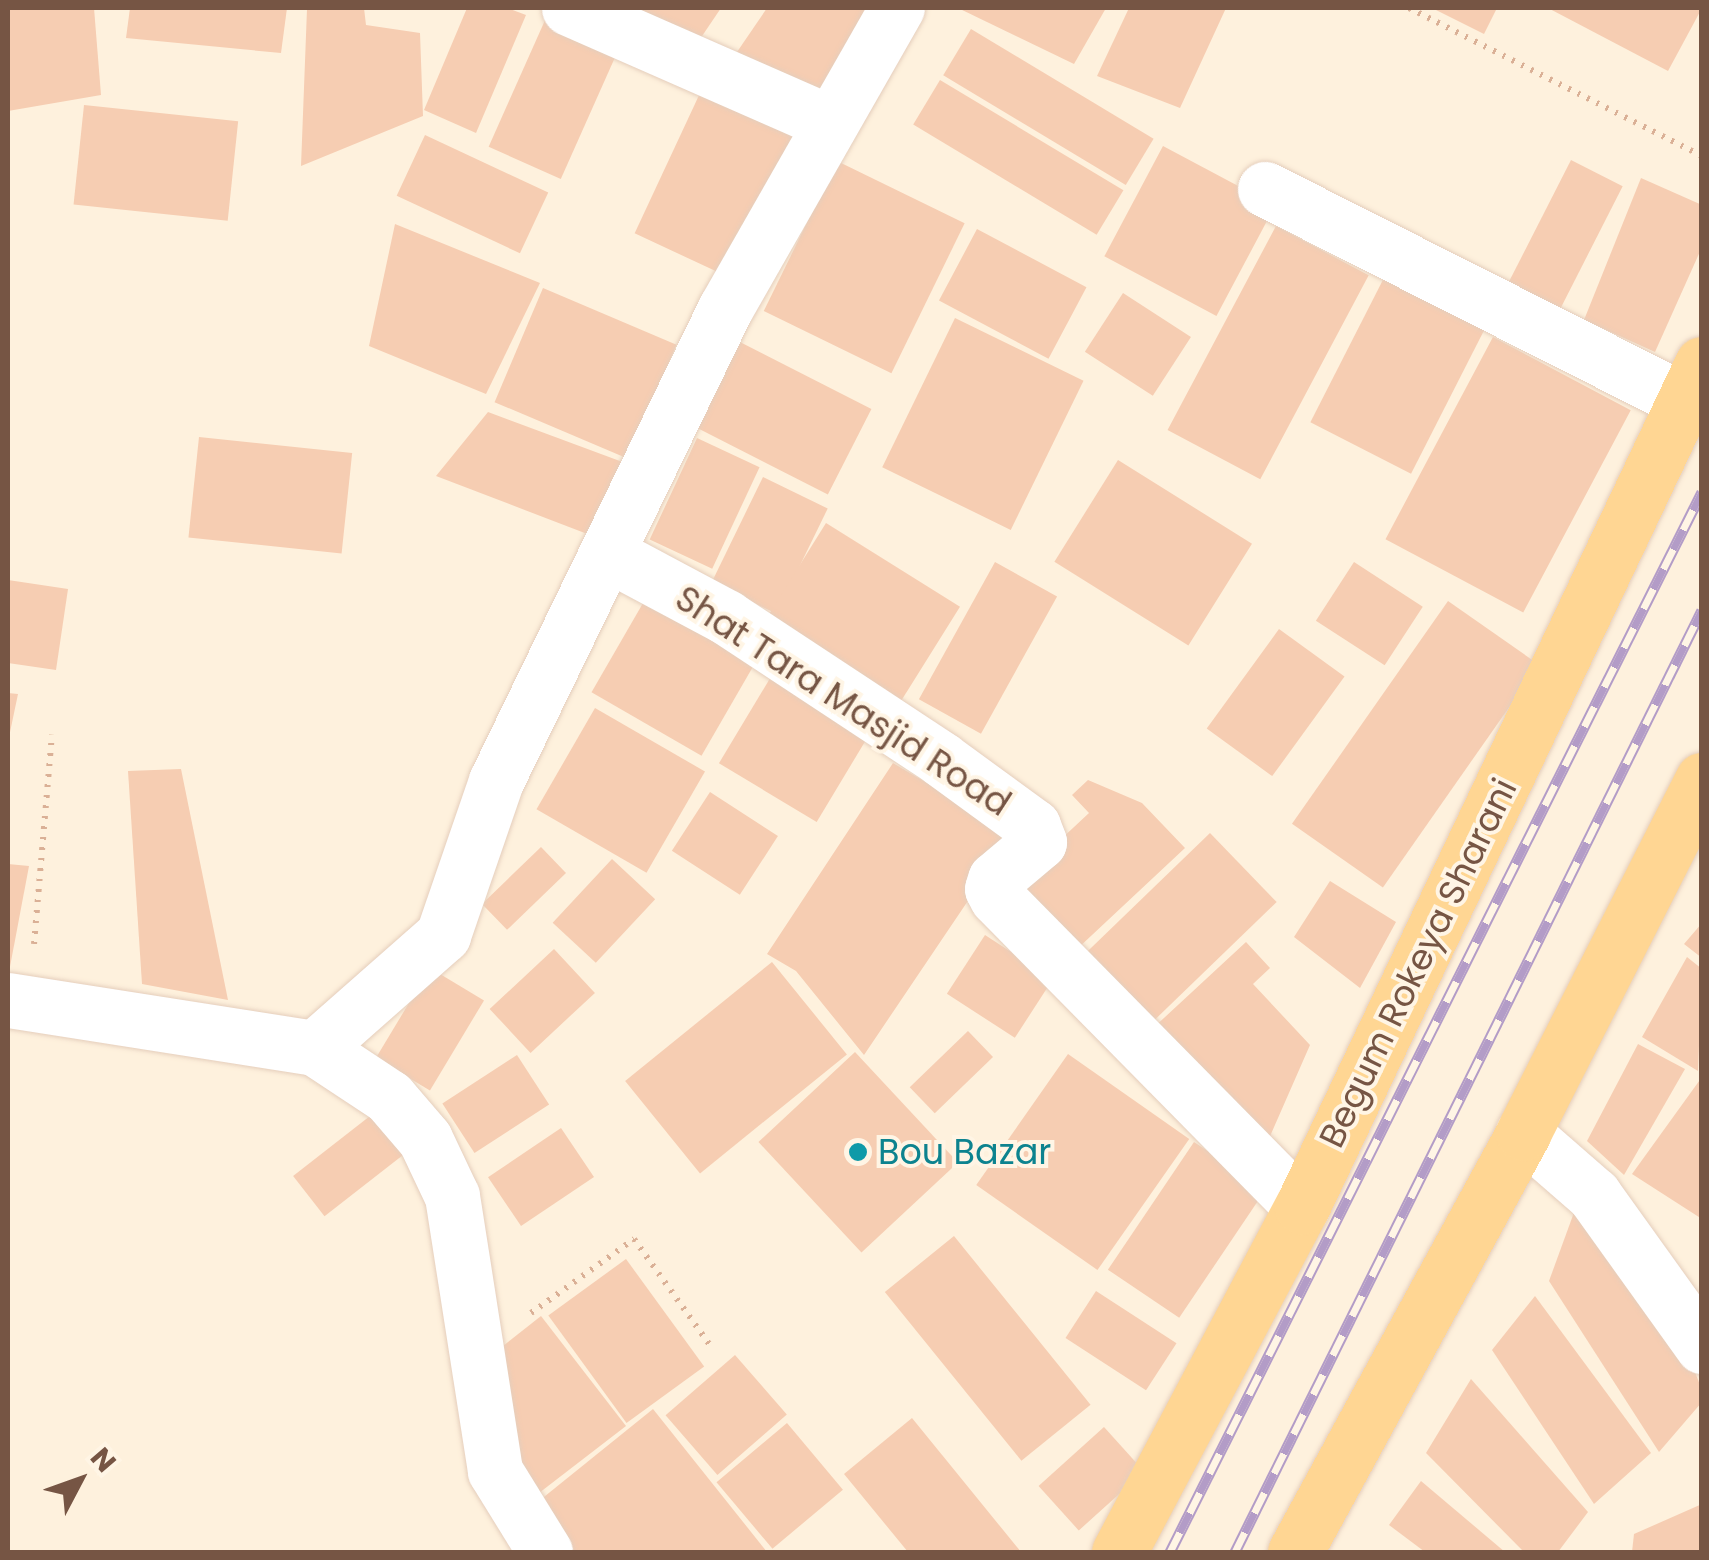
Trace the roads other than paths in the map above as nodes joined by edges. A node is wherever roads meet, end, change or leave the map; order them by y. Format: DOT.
graph roads {
  1 [pos="569,8"];
  2 [pos="897,8"];
  3 [pos="830,122"];
  4 [pos="1265,189"];
  5 [pos="1694,383"];
  6 [pos="608,554"];
  7 [pos="1702,780"];
  8 [pos="18,1002"];
  9 [pos="316,1048"];
  10 [pos="1523,1133"];
  11 [pos="1302,1206"];
  12 [pos="1702,1346"];
  13 [pos="545,1552"];
  14 [pos="1119,1552"];
  15 [pos="1296,1552"];
  1 -- 3 [label="street"];
  2 -- 3 [label="street"];
  3 -- 6 [label="street"];
  4 -- 5 [label="street"];
  5 -- 11 [label="main road, Begum Rokeya Sharani"];
  6 -- 9 [label="street"];
  6 -- 11 [label="street, Shat Tara Masjid Road"];
  7 -- 10 [label="main road"];
  8 -- 9 [label="street"];
  9 -- 13 [label="street"];
  10 -- 12 [label="street"];
  10 -- 15 [label="main road"];
  11 -- 14 [label="main road, Begum Rokeya Sharani"];
}
